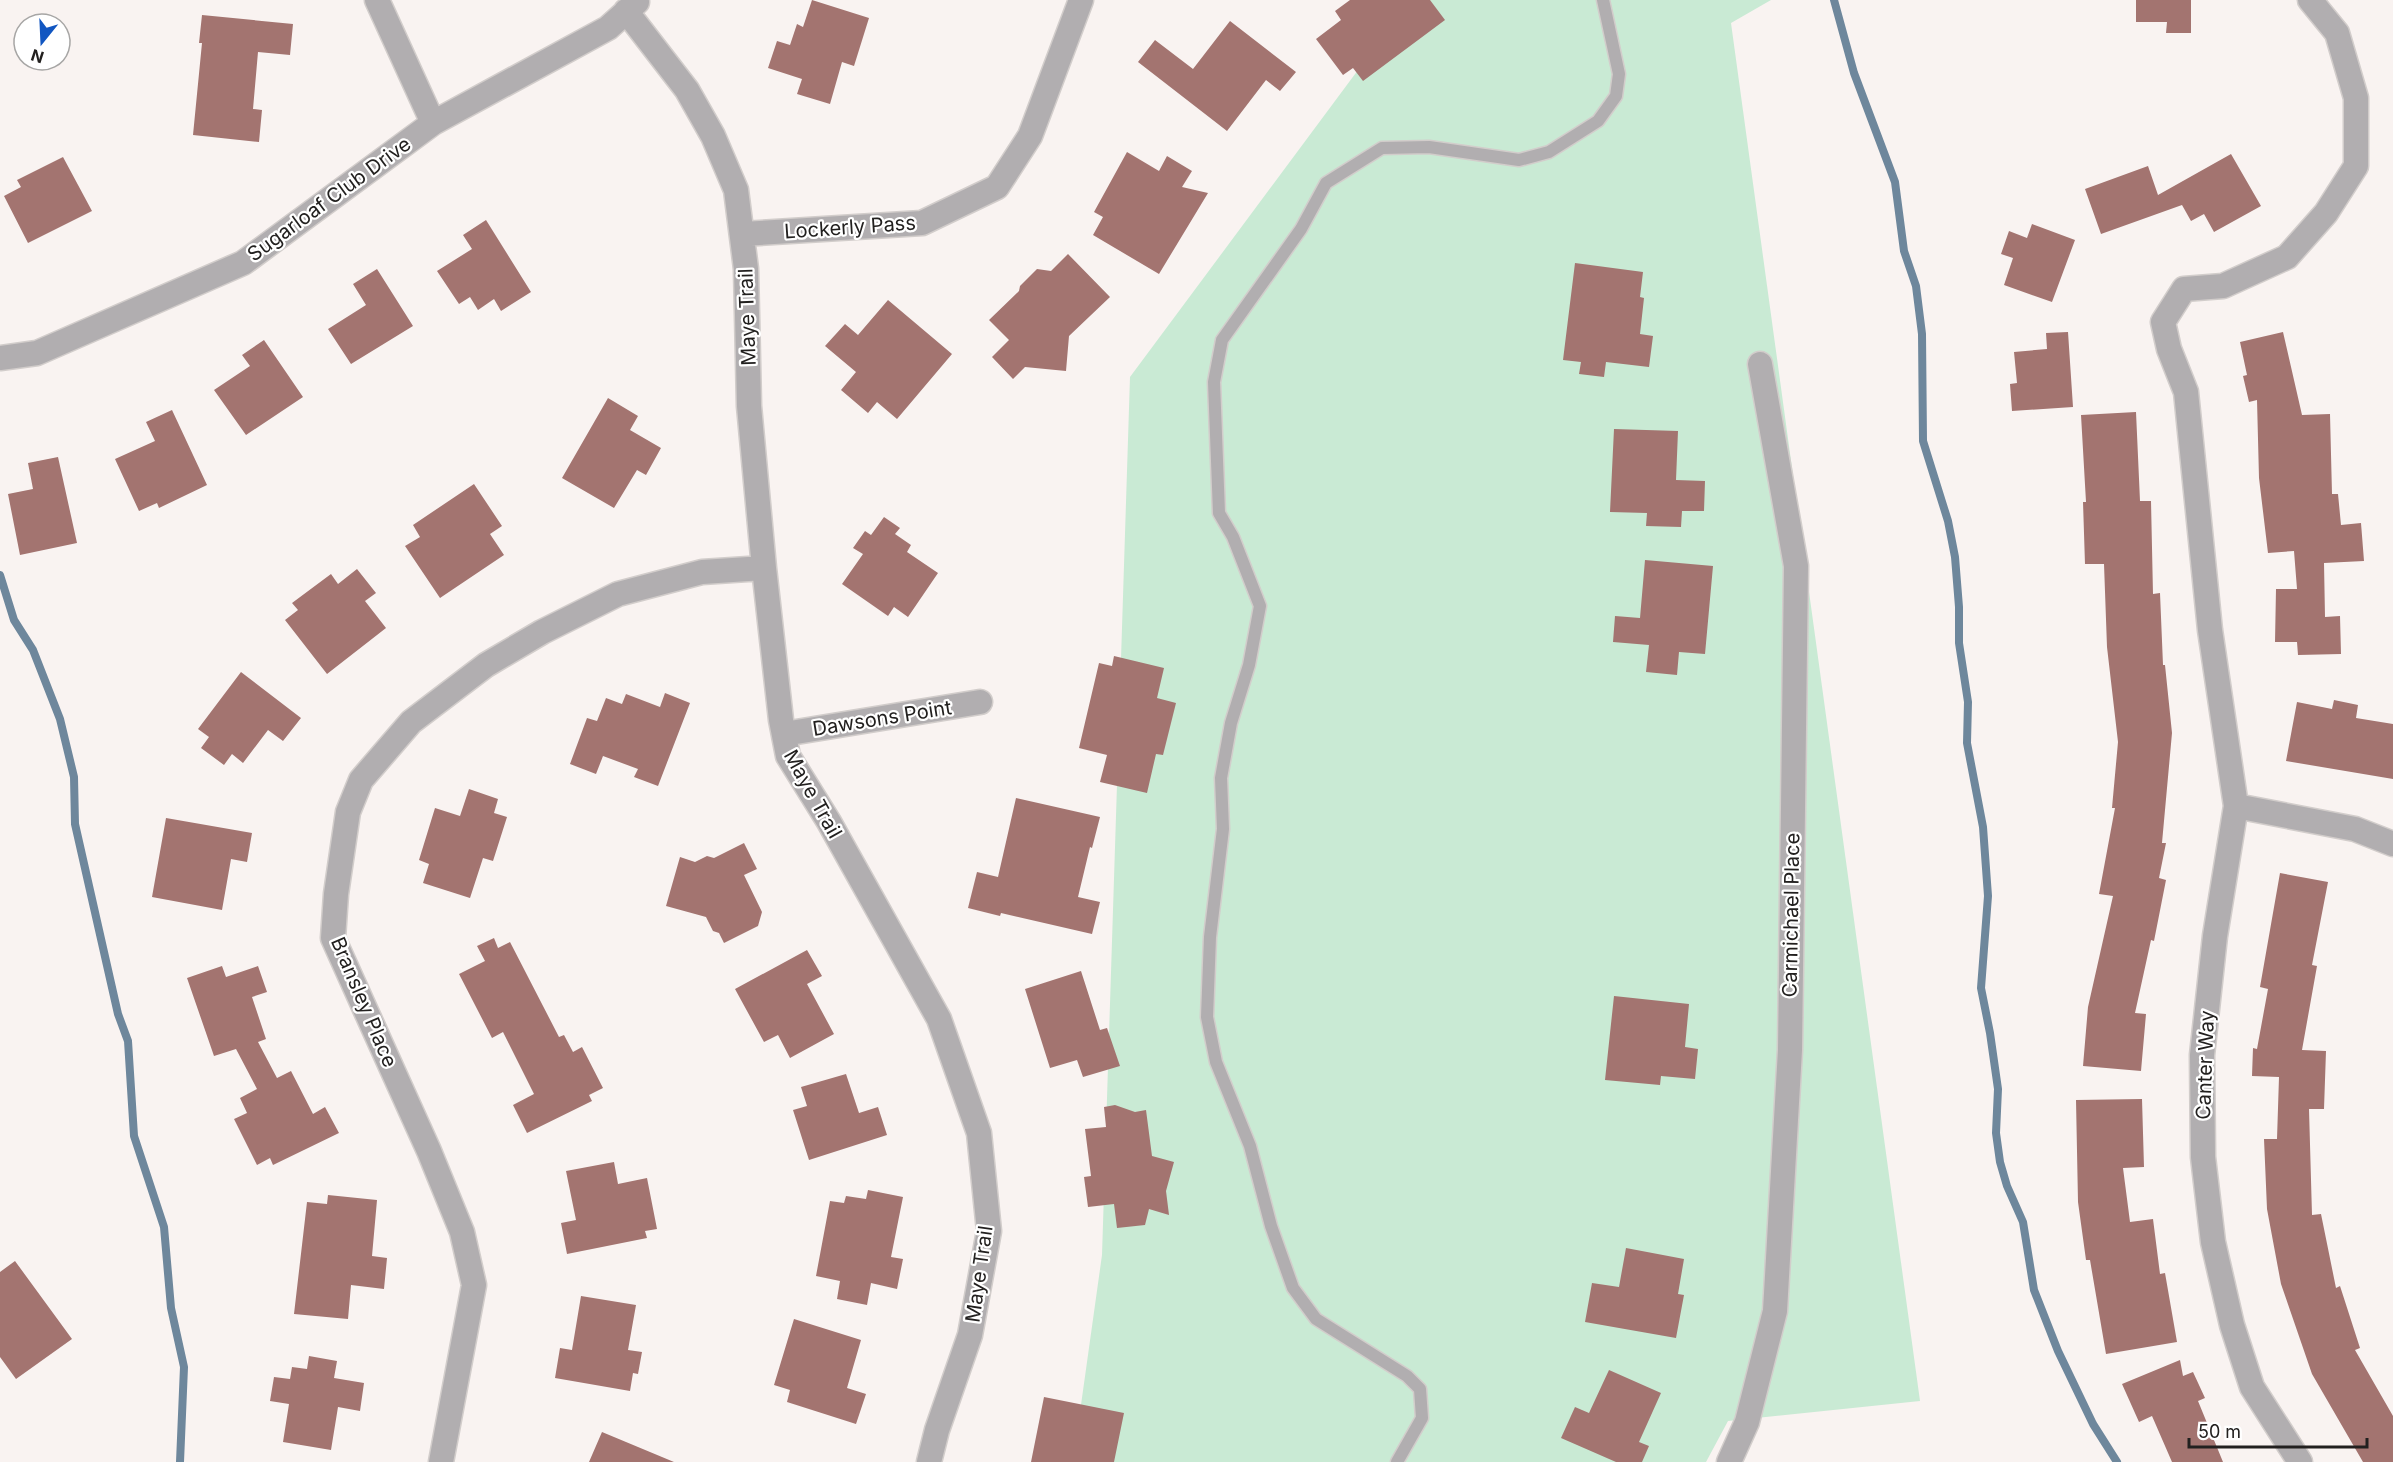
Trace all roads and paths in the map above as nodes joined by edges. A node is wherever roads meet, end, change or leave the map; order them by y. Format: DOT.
graph roads {
  1 [pos="377,0"];
  2 [pos="1082,0"];
  3 [pos="1603,0"];
  4 [pos="2310,0"];
  5 [pos="632,6"];
  6 [pos="433,123"];
  7 [pos="742,234"];
  8 [pos="0,358"];
  9 [pos="1760,364"];
  10 [pos="764,568"];
  11 [pos="980,702"];
  12 [pos="784,734"];
  13 [pos="2236,806"];
  14 [pos="2393,844"];
  15 [pos="441,1462"];
  16 [pos="929,1462"];
  17 [pos="1397,1462"];
  18 [pos="1730,1462"];
  19 [pos="2300,1462"];
  1 -- 6 [label="street"];
  2 -- 7 [label="street, Lockerly Pass"];
  3 -- 17 [label="lane"];
  4 -- 13 [label="street, Canter Way"];
  5 -- 6 [label="street, Sugarloaf Club Drive"];
  5 -- 7 [label="street, Maye Trail"];
  6 -- 8 [label="street, Sugarloaf Club Drive"];
  7 -- 10 [label="street, Maye Trail"];
  9 -- 18 [label="street, Carmichael Place"];
  10 -- 12 [label="street, Maye Trail"];
  10 -- 15 [label="street, Bransley Place"];
  11 -- 12 [label="street, Dawsons Point"];
  12 -- 16 [label="street, Maye Trail"];
  13 -- 14 [label="street"];
  13 -- 19 [label="street, Canter Way"];
}
